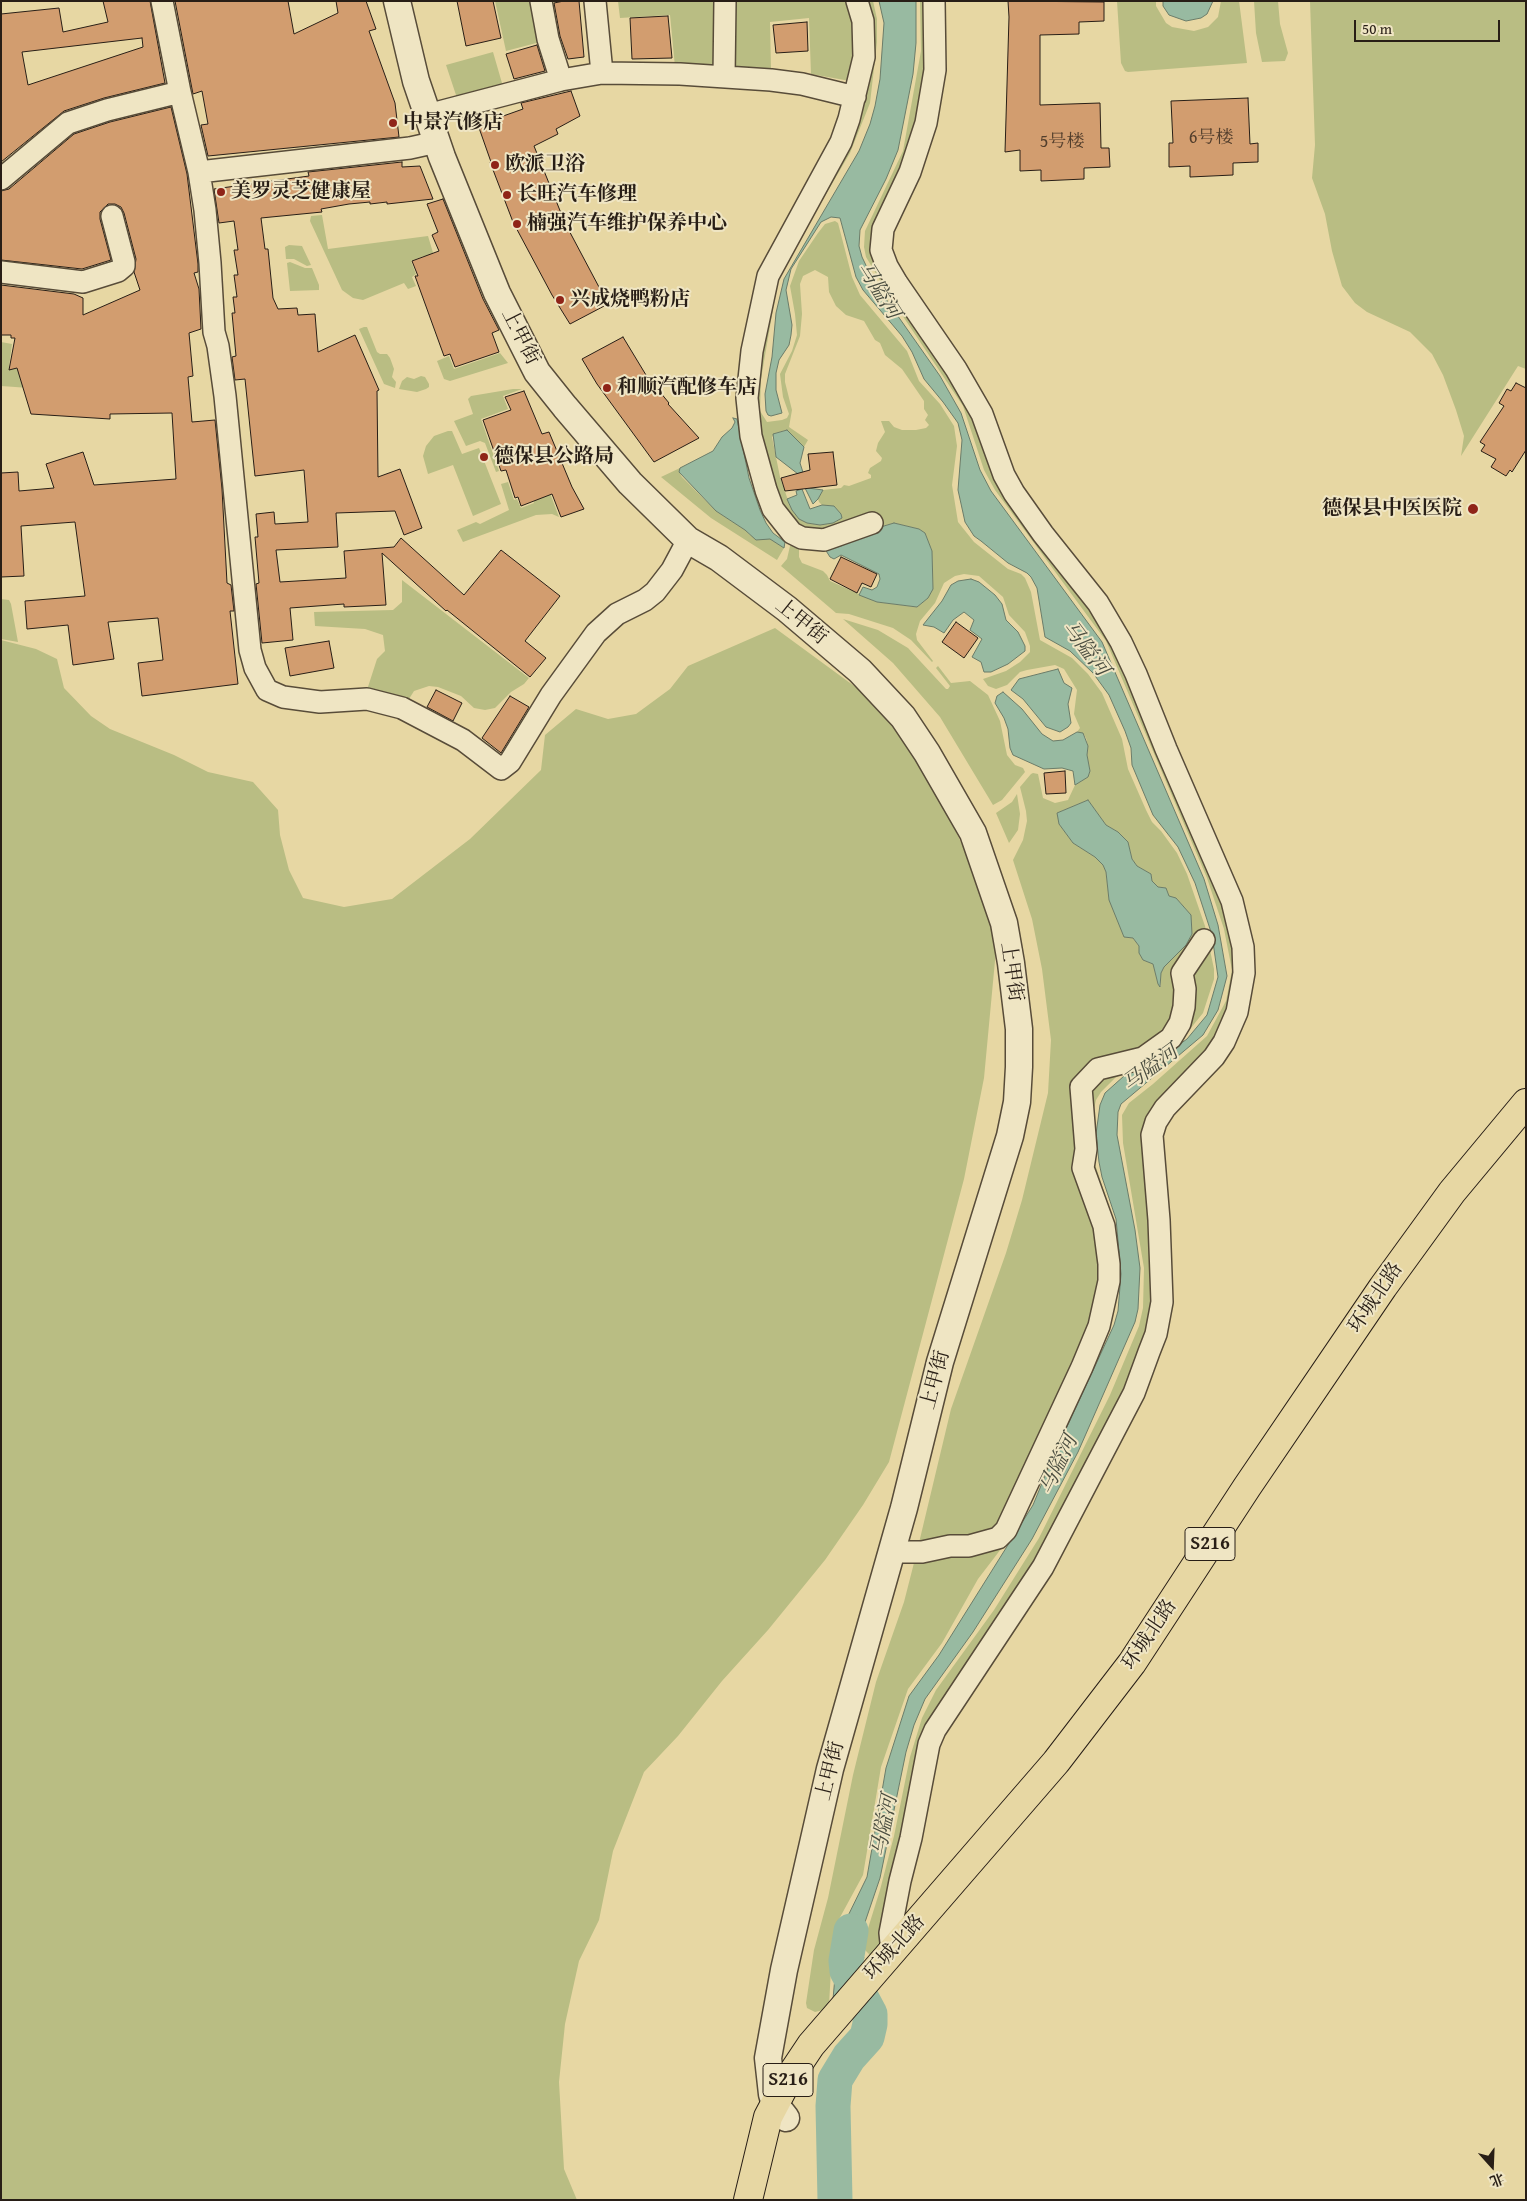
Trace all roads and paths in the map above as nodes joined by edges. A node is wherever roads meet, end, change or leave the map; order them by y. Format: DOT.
graph roads {
  1 [pos="162,1"];
  2 [pos="397,1"];
  3 [pos="410,1"];
  4 [pos="541,1"];
  5 [pos="595,1"];
  6 [pos="609,1"];
  7 [pos="725,1"];
  8 [pos="857,1"];
  9 [pos="934,1"];
  10 [pos="609,73"];
  11 [pos="724,76"];
  12 [pos="561,80"];
  13 [pos="180,92"];
  14 [pos="855,97"];
  15 [pos="439,112"];
  16 [pos="437,142"];
  17 [pos="199,172"];
  18 [pos="1,180"];
  19 [pos="112,216"];
  20 [pos="1,272"];
  21 [pos="872,523"];
  22 [pos="688,540"];
  23 [pos="1204,940"];
  24 [pos="1526,1103"];
  25 [pos="1526,1121"];
  26 [pos="897,1552"];
  27 [pos="883,1967"];
  28 [pos="784,2103"];
  29 [pos="748,2200"];
  1 -- 13 [label="street"];
  2 -- 16 [label="street, 上甲街"];
  3 -- 15 [label="street, 上甲街"];
  4 -- 12 [label="street"];
  5 -- 10 [label="street"];
  6 -- 10 [label="street"];
  7 -- 11 [label="street"];
  8 -- 14 [label="street"];
  9 -- 27 [label="street"];
  10 -- 11 [label="street"];
  10 -- 12 [label="street"];
  11 -- 14 [label="street"];
  12 -- 15 [label="street"];
  13 -- 17 [label="street"];
  13 -- 18 [label="street"];
  14 -- 21 [label="street"];
  15 -- 26 [label="street, 上甲街"];
  16 -- 17 [label="street"];
  16 -- 22 [label="street, 上甲街"];
  17 -- 22 [label="street"];
  19 -- 20 [label="street"];
  22 -- 26 [label="street, 上甲街"];
  23 -- 26 [label="street"];
  24 -- 27 [label="main road, 环城北路 / S216"];
  25 -- 27 [label="main road, 环城北路 / S216"];
  26 -- 28 [label="street, 上甲街"];
  27 -- 28 [label="main road, 环城北路 / S216"];
  28 -- 29 [label="main road, 环城北路 / S216"];
}
